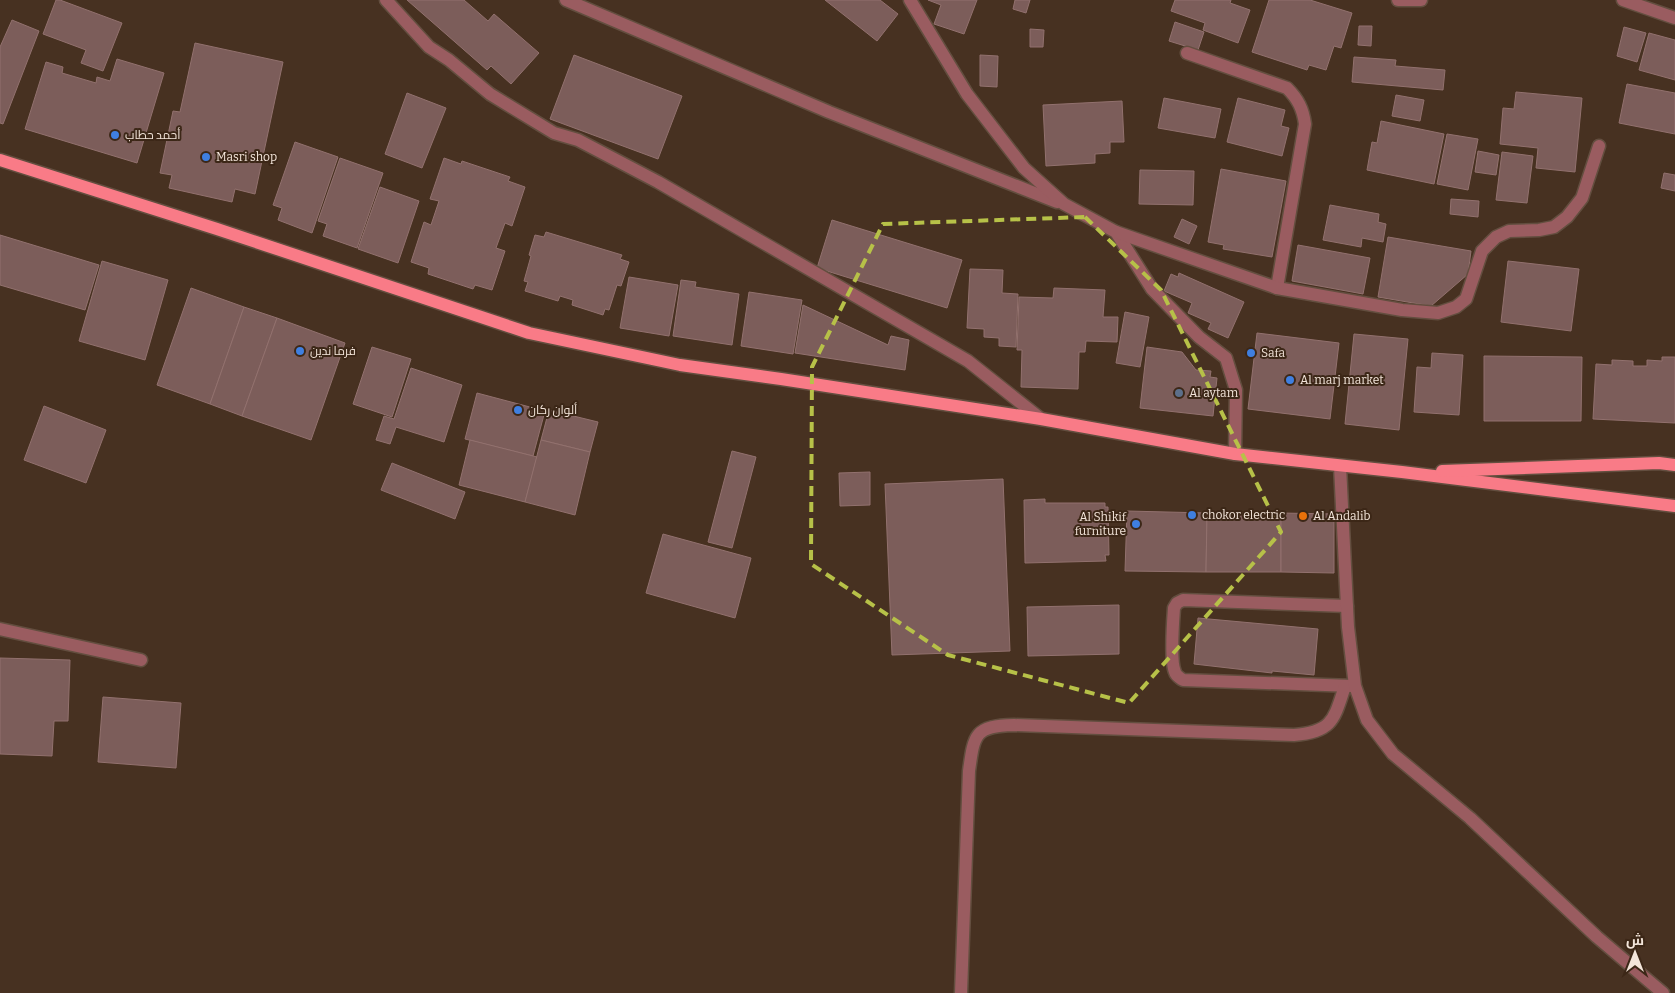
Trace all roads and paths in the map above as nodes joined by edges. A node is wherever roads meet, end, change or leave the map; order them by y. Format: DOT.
graph roads {
  1 [pos="386,0"];
  2 [pos="566,0"];
  3 [pos="910,0"];
  4 [pos="1398,0"];
  5 [pos="1421,0"];
  6 [pos="1624,0"];
  7 [pos="1675,18"];
  8 [pos="1187,53"];
  9 [pos="1599,146"];
  10 [pos="0,160"];
  11 [pos="1064,204"];
  12 [pos="1116,232"];
  13 [pos="1277,288"];
  14 [pos="1041,420"];
  15 [pos="1234,454"];
  16 [pos="1675,465"];
  17 [pos="1340,466"];
  18 [pos="1402,472"];
  19 [pos="1675,506"];
  20 [pos="1347,606"];
  21 [pos="0,629"];
  22 [pos="141,660"];
  23 [pos="1350,686"];
  24 [pos="961,993"];
  25 [pos="1664,993"];
  1 -- 14 [label="street"];
  2 -- 11 [label="street"];
  3 -- 11 [label="street"];
  4 -- 5 [label="street"];
  6 -- 7 [label="street"];
  8 -- 13 [label="street"];
  9 -- 13 [label="street"];
  10 -- 14 [label="main road"];
  11 -- 12 [label="street"];
  12 -- 13 [label="street"];
  12 -- 15 [label="street"];
  14 -- 15 [label="main road"];
  15 -- 17 [label="main road"];
  16 -- 18 [label="main road"];
  17 -- 18 [label="main road"];
  17 -- 20 [label="street"];
  18 -- 19 [label="main road"];
  20 -- 23 [label="street"];
  20 -- 23 [label="street"];
  21 -- 22 [label="street"];
  23 -- 24 [label="street"];
  23 -- 25 [label="street"];
}
